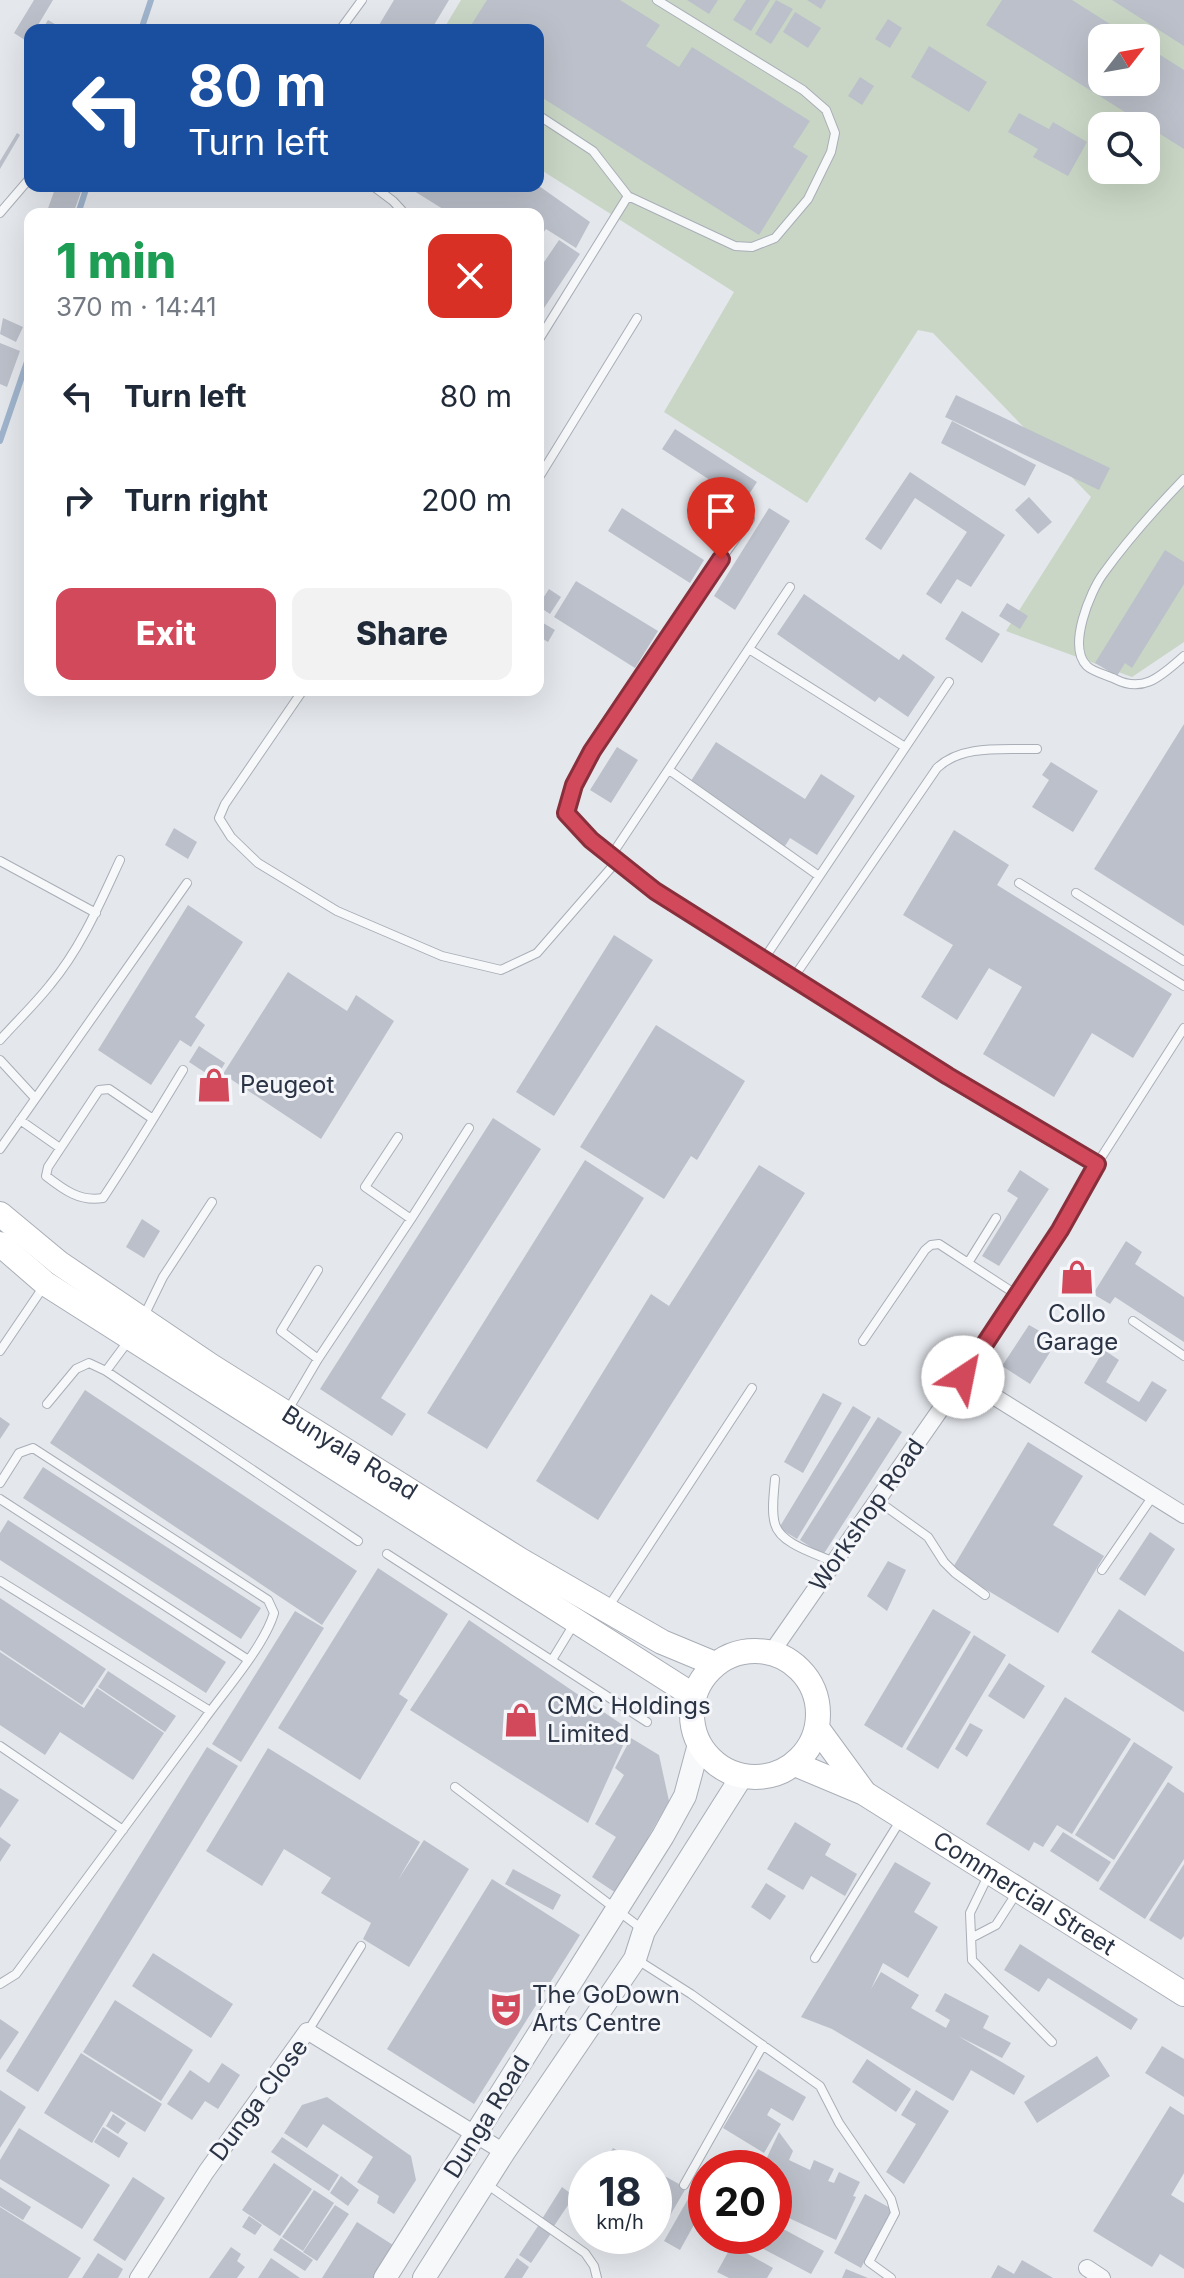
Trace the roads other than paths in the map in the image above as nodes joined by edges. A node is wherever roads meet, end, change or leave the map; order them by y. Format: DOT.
graph roads {
  1 [pos="362,0"];
  2 [pos="657,0"];
  3 [pos="344,24"];
  4 [pos="544,119"];
  5 [pos="24,185"];
  6 [pos="380,192"];
  7 [pos="628,196"];
  8 [pos="398,208"];
  9 [pos="0,213"];
  10 [pos="637,318"];
  11 [pos="544,331"];
  12 [pos="544,469"];
  13 [pos="1184,479"];
  14 [pos="750,519"];
  15 [pos="790,587"];
  16 [pos="749,649"];
  17 [pos="1184,656"];
  18 [pos="949,682"];
  19 [pos="299,696"];
  20 [pos="905,747"];
  21 [pos="1037,749"];
  22 [pos="669,770"];
  23 [pos="614,859"];
  24 [pos="120,860"];
  25 [pos="0,861"];
  26 [pos="819,876"];
  27 [pos="187,883"];
  28 [pos="1019,883"];
  29 [pos="1076,893"];
  30 [pos="96,913"];
  31 [pos="764,959"];
  32 [pos="1184,961"];
  33 [pos="794,977"];
  34 [pos="1184,986"];
  35 [pos="1184,1028"];
  36 [pos="0,1040"];
  37 [pos="0,1060"];
  38 [pos="183,1070"];
  39 [pos="35,1098"];
  40 [pos="153,1119"];
  41 [pos="20,1120"];
  42 [pos="469,1128"];
  43 [pos="398,1137"];
  44 [pos="60,1148"];
  45 [pos="0,1149"];
  46 [pos="1097,1164"];
  47 [pos="212,1202"];
  48 [pos="0,1214"];
  49 [pos="996,1218"];
  50 [pos="411,1219"];
  51 [pos="0,1244"];
  52 [pos="59,1263"];
  53 [pos="968,1263"];
  54 [pos="318,1270"];
  55 [pos="46,1284"];
  56 [pos="1017,1295"];
  57 [pos="1133,1321"];
  58 [pos="136,1329"];
  59 [pos="863,1341"];
  60 [pos="0,1351"];
  61 [pos="1184,1356"];
  62 [pos="318,1359"];
  63 [pos="106,1371"];
  64 [pos="963,1377"];
  65 [pos="752,1388"];
  66 [pos="47,1404"];
  67 [pos="281,1422"];
  68 [pos="775,1479"];
  69 [pos="0,1483"];
  70 [pos="1153,1496"];
  71 [pos="0,1499"];
  72 [pos="877,1500"];
  73 [pos="1184,1515"];
  74 [pos="358,1541"];
  75 [pos="387,1554"];
  76 [pos="834,1562"];
  77 [pos="1102,1570"];
  78 [pos="0,1581"];
  79 [pos="985,1595"];
  80 [pos="606,1610"];
  81 [pos="576,1620"];
  82 [pos="771,1653"];
  83 [pos="247,1659"];
  84 [pos="552,1660"];
  85 [pos="715,1664"];
  86 [pos="694,1696"];
  87 [pos="210,1711"];
  88 [pos="647,1722"];
  89 [pos="817,1728"];
  90 [pos="699,1744"];
  91 [pos="0,1746"];
  92 [pos="795,1764"];
  93 [pos="742,1776"];
  94 [pos="455,1787"];
  95 [pos="864,1793"];
  96 [pos="903,1817"];
  97 [pos="123,1830"];
  98 [pos="990,1872"];
  99 [pos="1019,1890"];
  100 [pos="617,1911"];
  101 [pos="644,1931"];
  102 [pos="973,1937"];
  103 [pos="361,1946"];
  104 [pos="815,1958"];
  105 [pos="635,1959"];
  106 [pos="0,1984"];
  107 [pos="1184,1994"];
  108 [pos="307,2031"];
  109 [pos="1052,2042"];
  110 [pos="763,2045"];
  111 [pos="476,2134"];
  112 [pos="504,2152"];
  113 [pos="485,2182"];
  114 [pos="684,2185"];
  115 [pos="1087,2268"];
  116 [pos="138,2278"];
  117 [pos="385,2278"];
  118 [pos="424,2278"];
  119 [pos="597,2278"];
  120 [pos="891,2278"];
  121 [pos="1102,2278"];
  1 -- 3 [label="lane"];
  2 -- 7 [label="lane"];
  4 -- 7 [label="lane"];
  5 -- 9 [label="lane"];
  6 -- 8 [label="lane"];
  7 -- 11 [label="lane"];
  10 -- 12 [label="lane"];
  13 -- 17 [label="lane"];
  14 -- 23 [label="lane"];
  15 -- 16 [label="lane"];
  16 -- 20 [label="lane"];
  16 -- 22 [label="lane"];
  18 -- 20 [label="lane"];
  19 -- 23 [label="lane"];
  20 -- 26 [label="lane"];
  21 -- 33 [label="lane"];
  22 -- 23 [label="lane"];
  22 -- 26 [label="lane"];
  23 -- 31 [label="lane"];
  24 -- 30 [label="lane"];
  25 -- 30 [label="lane"];
  26 -- 31 [label="lane"];
  27 -- 39 [label="lane"];
  28 -- 34 [label="lane"];
  29 -- 32 [label="lane"];
  30 -- 36 [label="lane"];
  31 -- 33 [label="lane"];
  33 -- 46 [label="lane"];
  35 -- 46 [label="lane"];
  37 -- 39 [label="lane"];
  38 -- 40 [label="lane"];
  39 -- 41 [label="lane"];
  40 -- 44 [label="lane"];
  40 -- 44 [label="lane"];
  41 -- 44 [label="lane"];
  41 -- 45 [label="lane"];
  42 -- 50 [label="lane"];
  43 -- 50 [label="lane"];
  46 -- 56 [label="lane"];
  47 -- 58 [label="lane"];
  48 -- 52 [label="main road, Bunyala Road"];
  49 -- 53 [label="lane"];
  50 -- 62 [label="lane"];
  51 -- 55 [label="main road, Bunyala Road"];
  52 -- 55 [label="lane"];
  52 -- 58 [label="main road, Bunyala Road"];
  53 -- 56 [label="lane"];
  53 -- 59 [label="lane"];
  54 -- 62 [label="lane"];
  55 -- 58 [label="main road, Bunyala Road"];
  55 -- 60 [label="lane"];
  56 -- 64 [label="lane"];
  57 -- 61 [label="lane"];
  58 -- 63 [label="lane"];
  58 -- 67 [label="main road, Bunyala Road"];
  62 -- 67 [label="lane"];
  63 -- 66 [label="lane"];
  63 -- 74 [label="lane"];
  64 -- 70 [label="street"];
  64 -- 72 [label="street, Workshop Road"];
  65 -- 80 [label="lane"];
  67 -- 80 [label="main road, Bunyala Road"];
  67 -- 81 [label="main road, Bunyala Road"];
  68 -- 76 [label="lane"];
  69 -- 83 [label="lane"];
  70 -- 73 [label="street"];
  70 -- 77 [label="lane"];
  71 -- 83 [label="lane"];
  72 -- 76 [label="street, Workshop Road"];
  72 -- 79 [label="lane"];
  75 -- 84 [label="lane"];
  76 -- 82 [label="street, Workshop Road"];
  78 -- 87 [label="lane"];
  80 -- 85 [label="main road, Bunyala Road"];
  81 -- 84 [label="lane"];
  81 -- 86 [label="main road, Bunyala Road"];
  82 -- 85 [label="main road"];
  82 -- 89 [label="main road"];
  83 -- 87 [label="lane"];
  84 -- 88 [label="lane"];
  85 -- 86 [label="main road"];
  86 -- 90 [label="main road"];
  87 -- 97 [label="lane"];
  89 -- 92 [label="main road"];
  89 -- 95 [label="main road, Commercial Street"];
  90 -- 93 [label="main road"];
  90 -- 100 [label="street, Dunga Road"];
  91 -- 97 [label="lane"];
  92 -- 93 [label="main road"];
  92 -- 95 [label="main road, Commercial Street"];
  93 -- 101 [label="street, Dunga Road"];
  94 -- 100 [label="lane"];
  95 -- 96 [label="main road, Commercial Street"];
  96 -- 98 [label="main road, Commercial Street"];
  96 -- 104 [label="lane"];
  97 -- 106 [label="lane"];
  98 -- 99 [label="main road, Commercial Street"];
  98 -- 102 [label="lane"];
  99 -- 102 [label="lane"];
  99 -- 107 [label="main road, Commercial Street"];
  100 -- 101 [label="lane"];
  100 -- 111 [label="street, Dunga Road"];
  101 -- 105 [label="street, Dunga Road"];
  102 -- 109 [label="lane"];
  103 -- 108 [label="lane"];
  105 -- 110 [label="lane"];
  105 -- 112 [label="street, Dunga Road"];
  108 -- 111 [label="street, Dunga Close"];
  108 -- 116 [label="street, Dunga Close"];
  110 -- 114 [label="lane"];
  110 -- 120 [label="lane"];
  111 -- 112 [label="street, Dunga Close"];
  111 -- 117 [label="street, Dunga Road"];
  112 -- 113 [label="street, Dunga Road"];
  113 -- 118 [label="street, Dunga Road"];
  113 -- 119 [label="lane"];
  115 -- 121 [label="street"];
}
